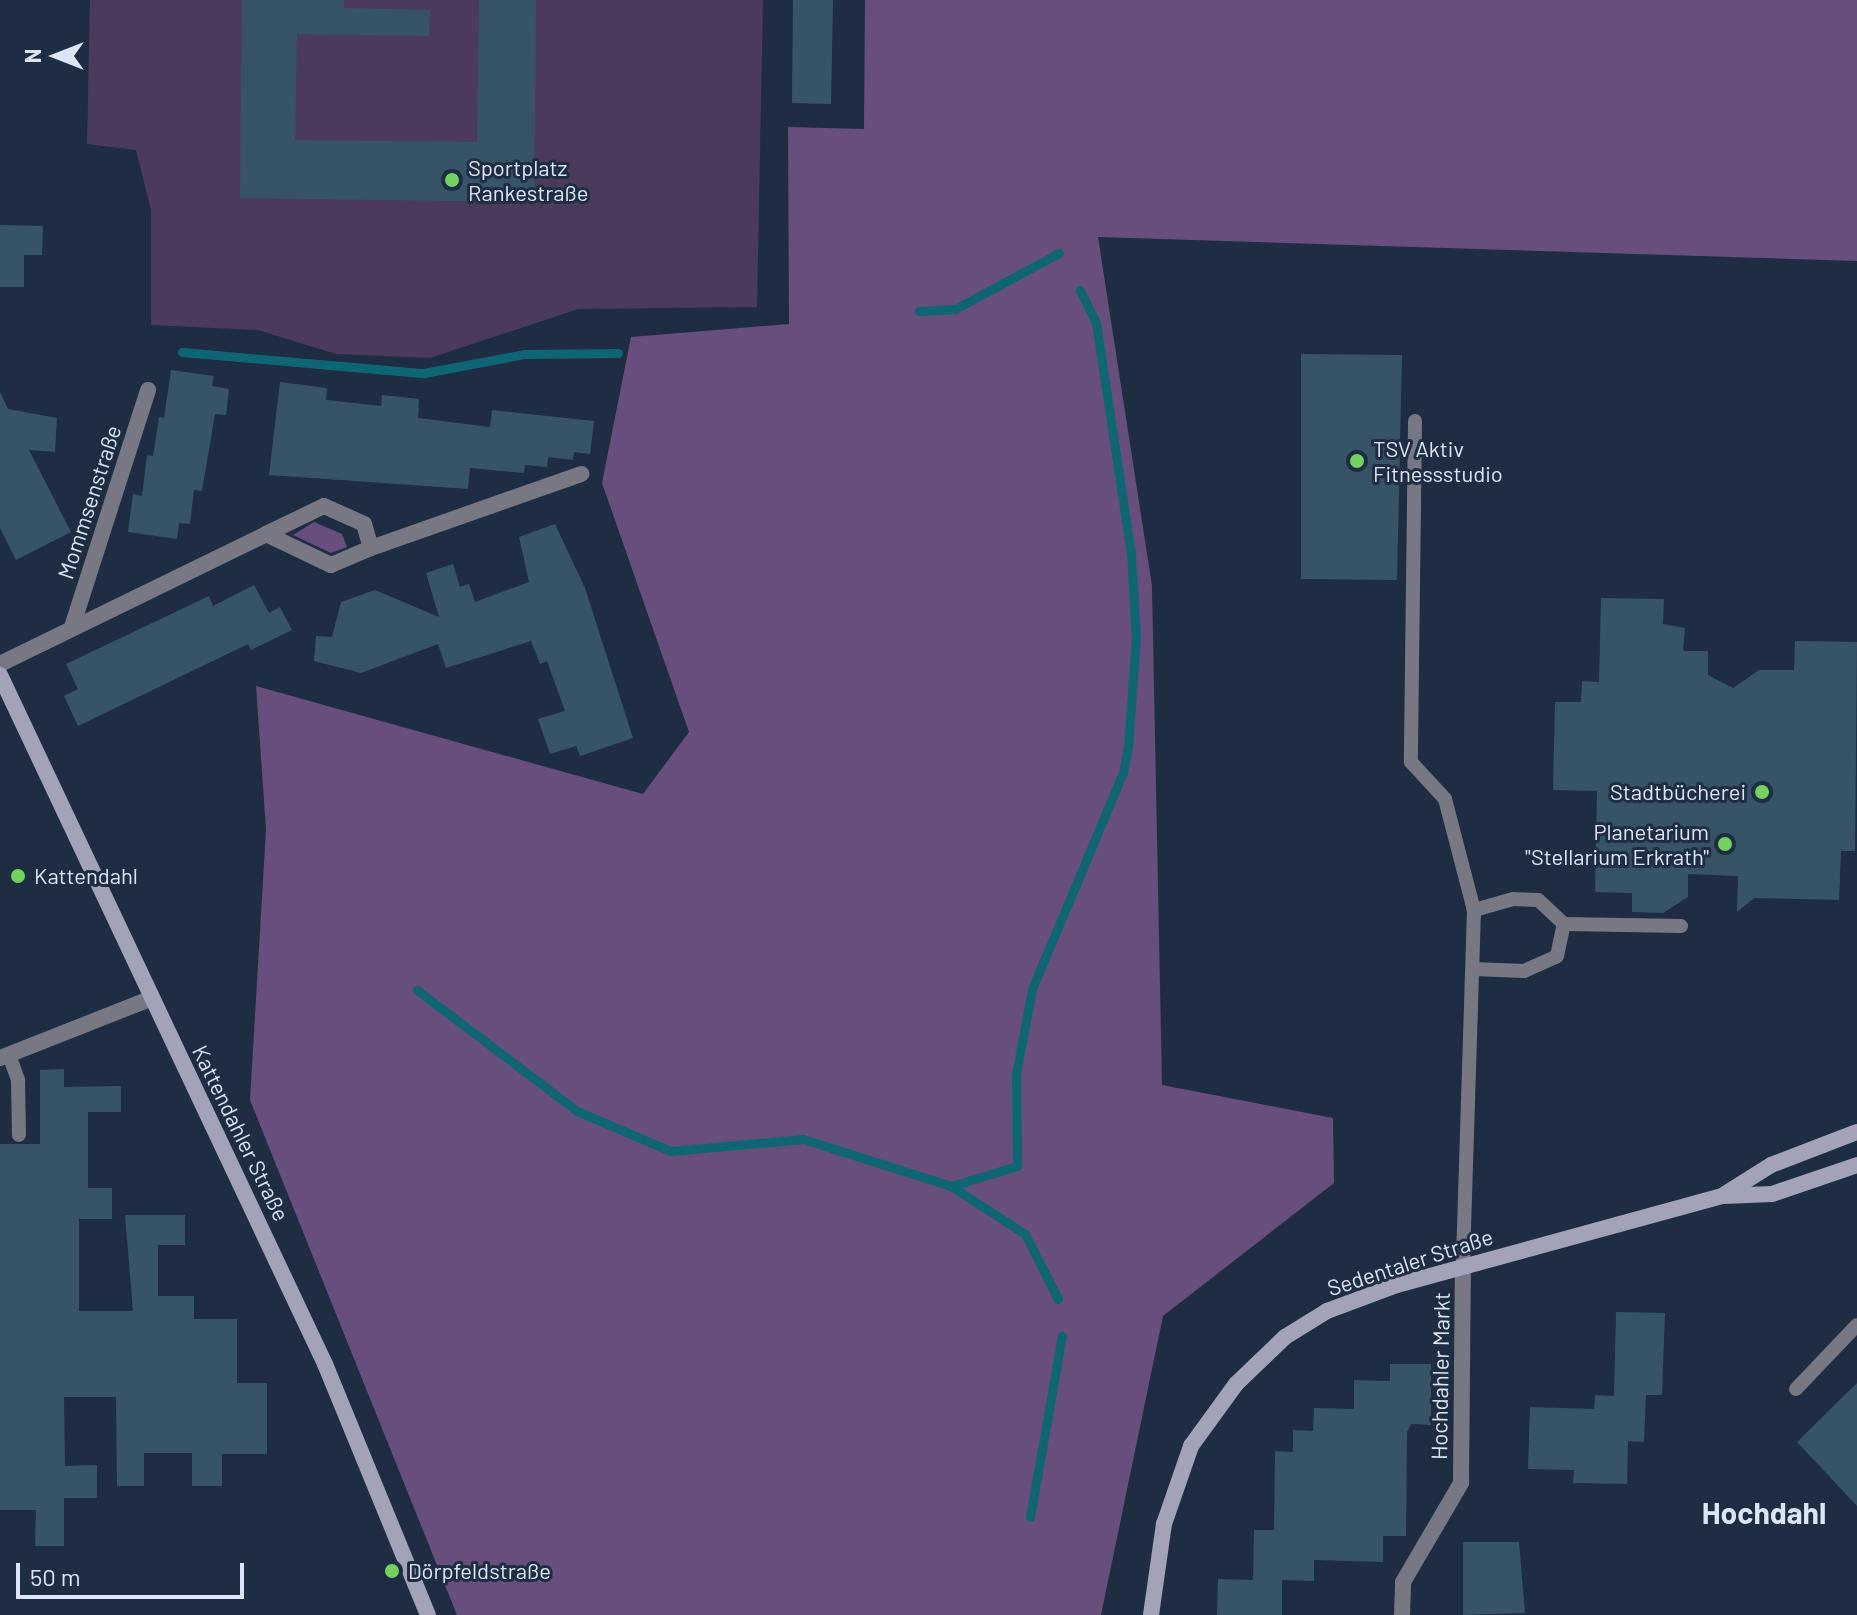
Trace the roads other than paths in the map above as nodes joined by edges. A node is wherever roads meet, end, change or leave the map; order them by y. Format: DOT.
graph roads {
  1 [pos="148,390"];
  2 [pos="1415,421"];
  3 [pos="581,474"];
  4 [pos="266,534"];
  5 [pos="371,548"];
  6 [pos="72,627"];
  7 [pos="0,664"];
  8 [pos="0,675"];
  9 [pos="1474,910"];
  10 [pos="1564,924"];
  11 [pos="1681,926"];
  12 [pos="1473,969"];
  13 [pos="152,998"];
  14 [pos="4,1057"];
  15 [pos="1857,1132"];
  16 [pos="19,1135"];
  17 [pos="1857,1165"];
  18 [pos="1723,1196"];
  19 [pos="1463,1266"];
  20 [pos="1857,1325"];
  21 [pos="1796,1389"];
  22 [pos="428,1615"];
  23 [pos="1151,1615"];
  24 [pos="1402,1615"];
  1 -- 6 [label="street, Mommsenstraße"];
  2 -- 9 [label="lane"];
  3 -- 5 [label="street"];
  4 -- 5 [label="street"];
  4 -- 5 [label="street"];
  4 -- 6 [label="street"];
  6 -- 7 [label="street"];
  8 -- 13 [label="street, Kattendahler Straße"];
  9 -- 10 [label="lane"];
  9 -- 12 [label="lane"];
  10 -- 11 [label="lane"];
  10 -- 12 [label="lane"];
  12 -- 19 [label="lane"];
  13 -- 14 [label="street"];
  13 -- 22 [label="street, Kattendahler Straße"];
  14 -- 16 [label="lane"];
  15 -- 18 [label="street, Sedentaler Straße"];
  17 -- 18 [label="street, Sedentaler Straße"];
  18 -- 19 [label="street, Sedentaler Straße"];
  19 -- 23 [label="street, Sedentaler Straße"];
  19 -- 24 [label="street, Hochdahler Markt"];
  20 -- 21 [label="lane"];
}
